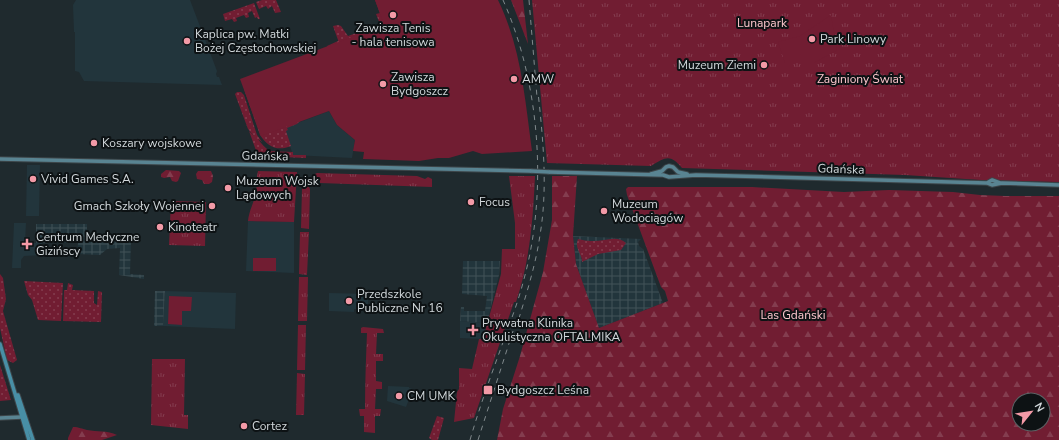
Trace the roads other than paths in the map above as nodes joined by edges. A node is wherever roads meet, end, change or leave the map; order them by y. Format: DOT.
graph roads {
  1 [pos="0,159"];
  2 [pos="664,170"];
  3 [pos="675,170"];
  4 [pos="644,174"];
  5 [pos="696,175"];
  6 [pos="665,176"];
  7 [pos="673,176"];
  8 [pos="1059,185"];
  9 [pos="0,344"];
  10 [pos="24,417"];
  11 [pos="0,418"];
  12 [pos="25,422"];
  13 [pos="29,440"];
  14 [pos="33,440"];
  1 -- 4 [label="main road, Gdańska, bridge"];
  2 -- 3 [label="main road"];
  2 -- 4 [label="main road"];
  2 -- 6 [label="main road"];
  3 -- 5 [label="main road, Gdańska"];
  3 -- 7 [label="main road"];
  4 -- 6 [label="main road"];
  5 -- 7 [label="main road, Gdańska"];
  5 -- 8 [label="main road, Gdańska"];
  6 -- 7 [label="main road"];
  9 -- 10 [label="main road"];
  10 -- 11 [label="main road"];
  10 -- 12 [label="main road"];
  12 -- 13 [label="main road"];
  12 -- 14 [label="main road"];
}
